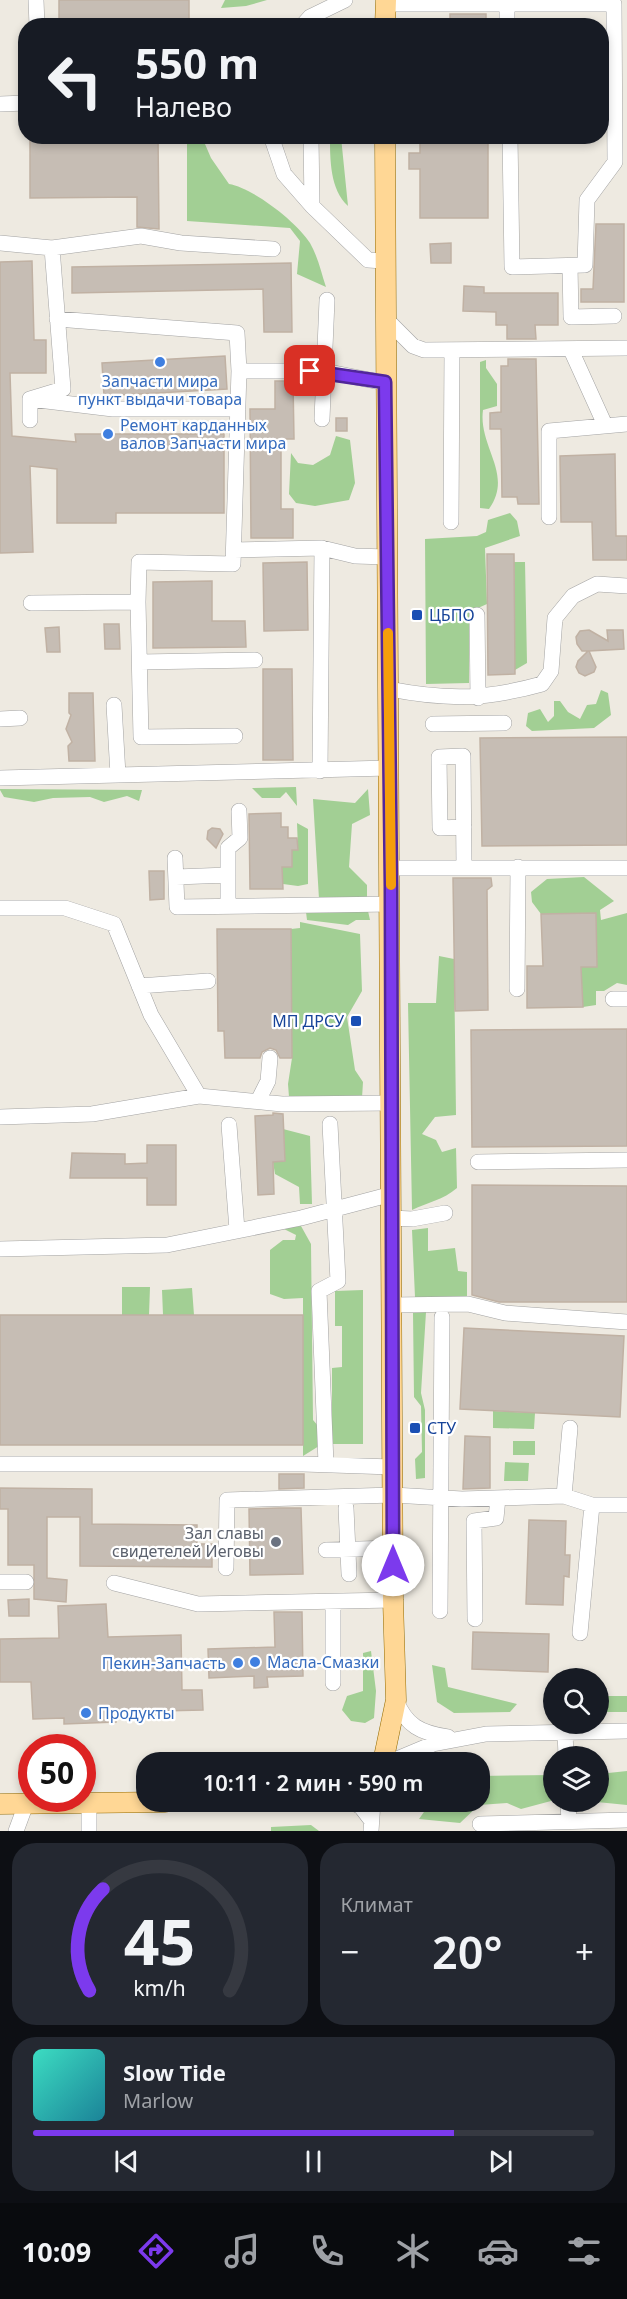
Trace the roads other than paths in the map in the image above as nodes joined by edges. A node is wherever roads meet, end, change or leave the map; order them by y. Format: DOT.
graph roads {
  1 [pos="36,0"];
  2 [pos="345,0"];
  3 [pos="386,2"];
  4 [pos="507,4"];
  5 [pos="37,18"];
  6 [pos="315,18"];
  7 [pos="385,18"];
  8 [pos="507,18"];
  9 [pos="18,103"];
  10 [pos="0,104"];
  11 [pos="275,144"];
  12 [pos="311,144"];
  13 [pos="385,144"];
  14 [pos="510,144"];
  15 [pos="312,206"];
  16 [pos="0,243"];
  17 [pos="52,248"];
  18 [pos="273,249"];
  19 [pos="384,261"];
  20 [pos="570,266"];
  21 [pos="327,300"];
  22 [pos="614,316"];
  23 [pos="385,318"];
  24 [pos="57,319"];
  25 [pos="627,348"];
  26 [pos="452,350"];
  27 [pos="571,350"];
  28 [pos="239,371"];
  29 [pos="324,371"];
  30 [pos="385,382"];
  31 [pos="30,399"];
  32 [pos="238,409"];
  33 [pos="322,419"];
  34 [pos="30,420"];
  35 [pos="627,424"];
  36 [pos="605,425"];
  37 [pos="549,516"];
  38 [pos="451,522"];
  39 [pos="322,548"];
  40 [pos="234,550"];
  41 [pos="387,557"];
  42 [pos="627,586"];
  43 [pos="138,602"];
  44 [pos="31,603"];
  45 [pos="477,615"];
  46 [pos="255,660"];
  47 [pos="140,662"];
  48 [pos="388,689"];
  49 [pos="481,698"];
  50 [pos="114,705"];
  51 [pos="20,718"];
  52 [pos="0,719"];
  53 [pos="485,723"];
  54 [pos="504,723"];
  55 [pos="433,724"];
  56 [pos="235,736"];
  57 [pos="389,768"];
  58 [pos="320,771"];
  59 [pos="118,776"];
  60 [pos="0,778"];
  61 [pos="239,811"];
  62 [pos="464,827"];
  63 [pos="175,858"];
  64 [pos="464,867"];
  65 [pos="518,867"];
  66 [pos="390,868"];
  67 [pos="627,868"];
  68 [pos="228,875"];
  69 [pos="176,877"];
  70 [pos="391,904"];
  71 [pos="228,906"];
  72 [pos="0,908"];
  73 [pos="208,981"];
  74 [pos="139,986"];
  75 [pos="517,989"];
  76 [pos="270,1058"];
  77 [pos="199,1096"];
  78 [pos="258,1101"];
  79 [pos="391,1103"];
  80 [pos="0,1117"];
  81 [pos="330,1124"];
  82 [pos="229,1125"];
  83 [pos="627,1160"];
  84 [pos="478,1162"];
  85 [pos="392,1194"];
  86 [pos="334,1209"];
  87 [pos="445,1213"];
  88 [pos="391,1218"];
  89 [pos="237,1230"];
  90 [pos="0,1249"];
  91 [pos="392,1305"];
  92 [pos="442,1317"];
  93 [pos="627,1322"];
  94 [pos="570,1428"];
  95 [pos="0,1464"];
  96 [pos="326,1464"];
  97 [pos="392,1467"];
  98 [pos="393,1495"];
  99 [pos="564,1496"];
  100 [pos="498,1498"];
  101 [pos="442,1499"];
  102 [pos="592,1505"];
  103 [pos="627,1505"];
  104 [pos="346,1508"];
  105 [pos="393,1548"];
  106 [pos="326,1550"];
  107 [pos="347,1550"];
  108 [pos="226,1568"];
  109 [pos="349,1574"];
  110 [pos="0,1582"];
  111 [pos="26,1582"];
  112 [pos="114,1583"];
  113 [pos="393,1600"];
  114 [pos="333,1602"];
  115 [pos="440,1611"];
  116 [pos="475,1619"];
  117 [pos="580,1633"];
  118 [pos="333,1683"];
  119 [pos="396,1700"];
  120 [pos="609,1731"];
  121 [pos="627,1731"];
  122 [pos="543,1733"];
  123 [pos="457,1738"];
  124 [pos="385,1752"];
  125 [pos="414,1752"];
  126 [pos="136,1802"];
  127 [pos="96,1803"];
  128 [pos="0,1804"];
  129 [pos="18,1804"];
  130 [pos="23,1812"];
  131 [pos="89,1812"];
  132 [pos="568,1812"];
  133 [pos="627,1820"];
  134 [pos="569,1822"];
  135 [pos="480,1824"];
  136 [pos="16,1831"];
  137 [pos="90,1831"];
  1 -- 5 [label="street"];
  2 -- 6 [label="street"];
  3 -- 4 [label="street"];
  3 -- 7 [label="main road"];
  4 -- 8 [label="street"];
  4 -- 20 [label="street"];
  9 -- 10 [label="street"];
  11 -- 15 [label="street"];
  12 -- 15 [label="street"];
  13 -- 19 [label="main road"];
  14 -- 20 [label="street"];
  15 -- 19 [label="street"];
  16 -- 17 [label="street"];
  17 -- 18 [label="street"];
  17 -- 24 [label="street"];
  19 -- 23 [label="main road"];
  20 -- 22 [label="street"];
  21 -- 29 [label="street"];
  23 -- 26 [label="street"];
  23 -- 30 [label="main road"];
  24 -- 28 [label="street"];
  24 -- 31 [label="street"];
  25 -- 27 [label="street"];
  26 -- 27 [label="street"];
  26 -- 38 [label="street"];
  27 -- 36 [label="street"];
  28 -- 29 [label="street"];
  28 -- 32 [label="street"];
  29 -- 30 [label="street"];
  29 -- 33 [label="street"];
  30 -- 41 [label="main road"];
  31 -- 32 [label="street"];
  31 -- 34 [label="street"];
  32 -- 40 [label="street"];
  35 -- 36 [label="street"];
  36 -- 37 [label="street"];
  39 -- 40 [label="street"];
  39 -- 41 [label="street"];
  39 -- 58 [label="street"];
  40 -- 43 [label="street"];
  41 -- 48 [label="main road"];
  42 -- 49 [label="street"];
  43 -- 44 [label="street"];
  43 -- 47 [label="street"];
  45 -- 49 [label="street"];
  46 -- 47 [label="street"];
  47 -- 56 [label="street"];
  48 -- 49 [label="street"];
  48 -- 57 [label="main road"];
  49 -- 53 [label="street"];
  50 -- 59 [label="street"];
  51 -- 52 [label="street"];
  53 -- 54 [label="street"];
  53 -- 55 [label="street"];
  57 -- 58 [label="street"];
  57 -- 66 [label="main road"];
  58 -- 59 [label="street"];
  59 -- 60 [label="street"];
  61 -- 68 [label="street"];
  62 -- 62 [label="street"];
  62 -- 64 [label="street"];
  63 -- 69 [label="street"];
  64 -- 65 [label="street"];
  64 -- 66 [label="street"];
  65 -- 67 [label="street"];
  65 -- 75 [label="street"];
  66 -- 70 [label="main road"];
  68 -- 69 [label="street"];
  68 -- 71 [label="street"];
  69 -- 71 [label="street"];
  70 -- 71 [label="street"];
  70 -- 79 [label="main road"];
  72 -- 74 [label="street"];
  73 -- 74 [label="street"];
  74 -- 77 [label="street"];
  76 -- 78 [label="street"];
  77 -- 78 [label="street"];
  77 -- 80 [label="street"];
  78 -- 79 [label="street"];
  79 -- 85 [label="main road"];
  81 -- 86 [label="street"];
  82 -- 89 [label="street"];
  83 -- 84 [label="street"];
  85 -- 86 [label="street"];
  85 -- 88 [label="main road"];
  86 -- 89 [label="street"];
  86 -- 96 [label="street"];
  87 -- 88 [label="street"];
  88 -- 91 [label="main road"];
  89 -- 90 [label="street"];
  91 -- 93 [label="street"];
  91 -- 97 [label="main road"];
  92 -- 101 [label="street"];
  94 -- 99 [label="street"];
  95 -- 96 [label="street"];
  96 -- 97 [label="street"];
  97 -- 98 [label="main road"];
  98 -- 101 [label="street"];
  98 -- 105 [label="main road"];
  98 -- 108 [label="street"];
  99 -- 100 [label="street"];
  99 -- 102 [label="street"];
  100 -- 101 [label="street"];
  100 -- 116 [label="street"];
  101 -- 115 [label="street"];
  102 -- 103 [label="street"];
  102 -- 117 [label="street"];
  104 -- 107 [label="street"];
  105 -- 107 [label="street"];
  105 -- 113 [label="main road"];
  106 -- 107 [label="street"];
  107 -- 109 [label="street"];
  110 -- 111 [label="street"];
  112 -- 114 [label="street"];
  113 -- 114 [label="street"];
  113 -- 119 [label="main road"];
  114 -- 118 [label="street"];
  119 -- 123 [label="street"];
  119 -- 124 [label="main road"];
  120 -- 121 [label="street"];
  122 -- 123 [label="street"];
  123 -- 125 [label="street"];
  126 -- 127 [label="main road"];
  128 -- 129 [label="main road"];
  130 -- 136 [label="street"];
  131 -- 137 [label="street"];
  132 -- 134 [label="street"];
  133 -- 134 [label="street"];
  134 -- 135 [label="street"];
}
